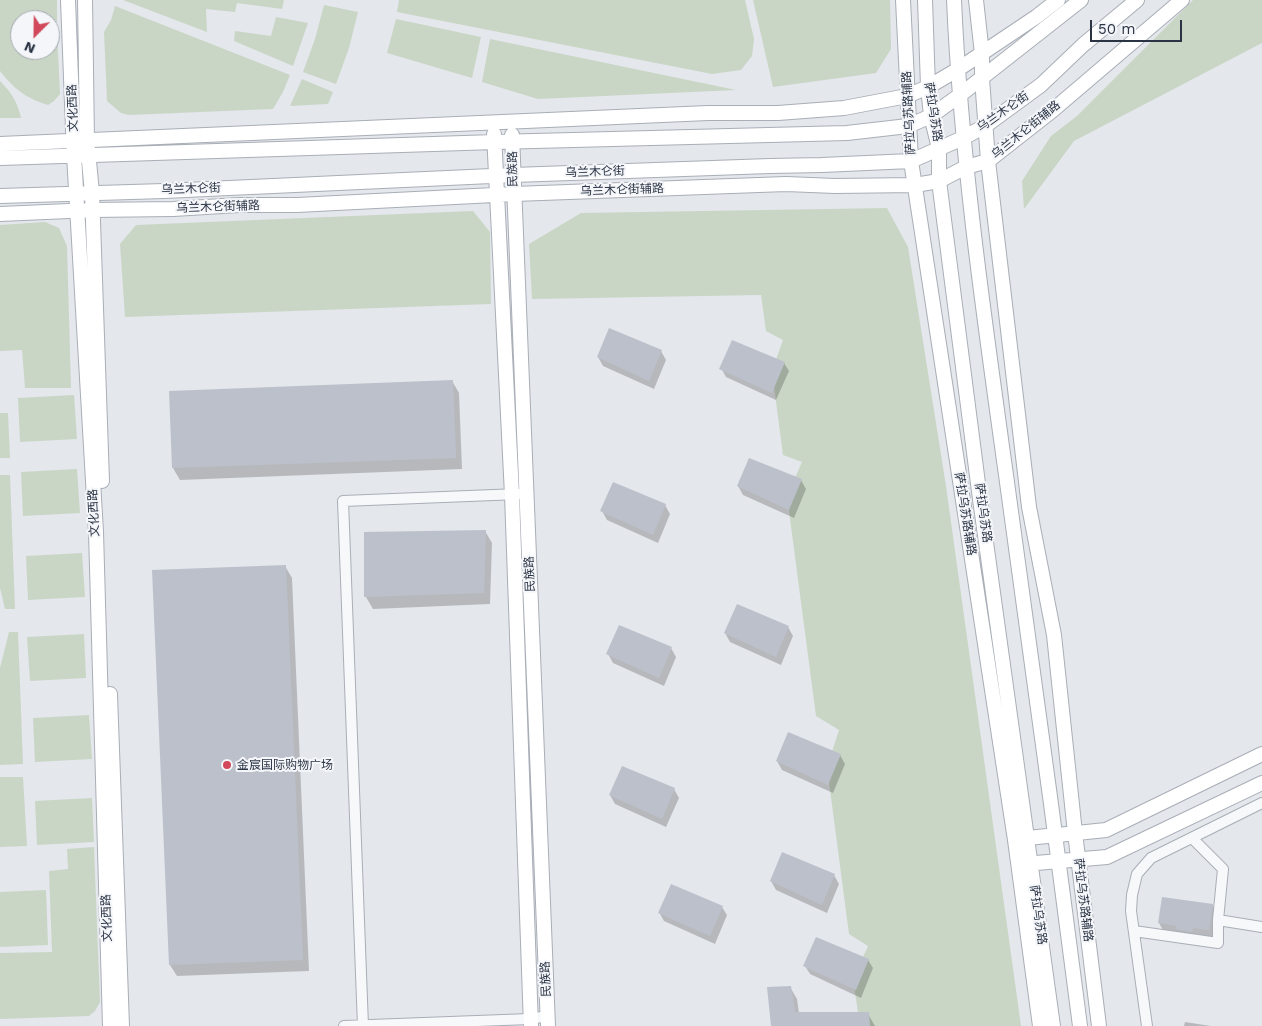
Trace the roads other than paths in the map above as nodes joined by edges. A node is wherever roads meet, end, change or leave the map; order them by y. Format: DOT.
graph roads {
  1 [pos="68,0"];
  2 [pos="85,0"];
  3 [pos="904,0"];
  4 [pos="925,0"];
  5 [pos="954,0"];
  6 [pos="976,0"];
  7 [pos="1058,0"];
  8 [pos="1081,0"];
  9 [pos="1137,0"];
  10 [pos="1182,0"];
  11 [pos="982,54"];
  12 [pos="957,70"];
  13 [pos="982,78"];
  14 [pos="928,87"];
  15 [pos="960,95"];
  16 [pos="907,96"];
  17 [pos="932,116"];
  18 [pos="511,122"];
  19 [pos="492,123"];
  20 [pos="908,126"];
  21 [pos="985,126"];
  22 [pos="963,138"];
  23 [pos="495,142"];
  24 [pos="513,142"];
  25 [pos="0,144"];
  26 [pos="78,145"];
  27 [pos="939,148"];
  28 [pos="89,154"];
  29 [pos="0,158"];
  30 [pos="911,161"];
  31 [pos="988,161"];
  32 [pos="966,167"];
  33 [pos="513,175"];
  34 [pos="496,176"];
  35 [pos="939,181"];
  36 [pos="915,185"];
  37 [pos="92,193"];
  38 [pos="76,194"];
  39 [pos="514,194"];
  40 [pos="496,195"];
  41 [pos="0,196"];
  42 [pos="92,210"];
  43 [pos="77,212"];
  44 [pos="0,214"];
  45 [pos="527,492"];
  46 [pos="512,495"];
  47 [pos="1262,754"];
  48 [pos="1262,783"];
  49 [pos="1262,803"];
  50 [pos="1074,833"];
  51 [pos="1056,835"];
  52 [pos="1192,838"];
  53 [pos="1022,839"];
  54 [pos="1078,858"];
  55 [pos="1059,862"];
  56 [pos="1025,864"];
  57 [pos="1218,920"];
  58 [pos="1262,927"];
  59 [pos="1134,931"];
  60 [pos="548,1021"];
  61 [pos="531,1022"];
  62 [pos="110,1026"];
  63 [pos="122,1026"];
  64 [pos="344,1026"];
  65 [pos="363,1026"];
  66 [pos="1040,1026"];
  67 [pos="1053,1026"];
  68 [pos="1080,1026"];
  69 [pos="1100,1026"];
  70 [pos="1147,1026"];
  1 -- 26 [label="street, 文化西路"];
  2 -- 26 [label="street, 文化西路"];
  3 -- 16 [label="street, 萨拉乌苏路辅路"];
  4 -- 14 [label="street, 萨拉乌苏路"];
  5 -- 12 [label="street, 萨拉乌苏路"];
  6 -- 11 [label="street, 萨拉乌苏路辅路"];
  7 -- 11 [label="street"];
  8 -- 13 [label="street"];
  9 -- 21 [label="street, 乌兰木仑街"];
  10 -- 31 [label="street, 乌兰木仑街辅路"];
  11 -- 12 [label="street"];
  11 -- 13 [label="street, 萨拉乌苏路辅路"];
  12 -- 14 [label="street"];
  12 -- 15 [label="street, 萨拉乌苏路"];
  13 -- 15 [label="street"];
  13 -- 21 [label="street, 萨拉乌苏路辅路"];
  14 -- 16 [label="street"];
  14 -- 17 [label="street, 萨拉乌苏路"];
  15 -- 17 [label="street"];
  15 -- 22 [label="street, 萨拉乌苏路"];
  16 -- 18 [label="street"];
  16 -- 20 [label="street, 萨拉乌苏路辅路"];
  17 -- 20 [label="street"];
  17 -- 27 [label="street, 萨拉乌苏路"];
  18 -- 19 [label="street"];
  18 -- 24 [label="street, 民族路"];
  19 -- 23 [label="street, 民族路"];
  19 -- 26 [label="street"];
  20 -- 24 [label="street"];
  20 -- 30 [label="street, 萨拉乌苏路辅路"];
  21 -- 22 [label="street, 乌兰木仑街"];
  21 -- 31 [label="street, 萨拉乌苏路辅路"];
  22 -- 27 [label="street, 乌兰木仑街"];
  22 -- 32 [label="street, 萨拉乌苏路"];
  23 -- 24 [label="street"];
  23 -- 28 [label="street"];
  23 -- 34 [label="street, 民族路"];
  24 -- 33 [label="street, 民族路"];
  25 -- 26 [label="street"];
  26 -- 28 [label="street"];
  26 -- 29 [label="street"];
  26 -- 38 [label="street, 文化西路"];
  27 -- 30 [label="street, 乌兰木仑街"];
  27 -- 35 [label="street, 萨拉乌苏路"];
  28 -- 37 [label="street, 文化西路"];
  30 -- 33 [label="street, 乌兰木仑街"];
  30 -- 36 [label="street, 萨拉乌苏路辅路"];
  31 -- 32 [label="street, 乌兰木仑街辅路"];
  31 -- 50 [label="street, 萨拉乌苏路辅路"];
  32 -- 35 [label="street, 乌兰木仑街辅路"];
  32 -- 51 [label="street, 萨拉乌苏路"];
  33 -- 34 [label="street, 乌兰木仑街"];
  33 -- 39 [label="street, 民族路"];
  34 -- 37 [label="street, 乌兰木仑街"];
  34 -- 40 [label="street, 民族路"];
  35 -- 36 [label="street, 乌兰木仑街辅路"];
  35 -- 53 [label="street, 萨拉乌苏路"];
  36 -- 39 [label="street, 乌兰木仑街辅路"];
  36 -- 53 [label="street, 萨拉乌苏路辅路"];
  37 -- 38 [label="street, 乌兰木仑街"];
  37 -- 42 [label="street, 文化西路"];
  38 -- 41 [label="street, 乌兰木仑街"];
  38 -- 43 [label="street, 文化西路"];
  39 -- 40 [label="street, 乌兰木仑街辅路"];
  39 -- 45 [label="street, 民族路"];
  40 -- 42 [label="street, 乌兰木仑街辅路"];
  40 -- 46 [label="street, 民族路"];
  42 -- 43 [label="street, 乌兰木仑街辅路"];
  42 -- 63 [label="street, 文化西路"];
  43 -- 44 [label="street, 乌兰木仑街辅路"];
  43 -- 62 [label="street, 文化西路"];
  45 -- 46 [label="street"];
  45 -- 60 [label="street, 民族路"];
  46 -- 61 [label="street, 民族路"];
  46 -- 65 [label="street"];
  47 -- 50 [label="street"];
  48 -- 54 [label="street"];
  49 -- 52 [label="street"];
  50 -- 51 [label="street"];
  50 -- 54 [label="street, 萨拉乌苏路辅路"];
  51 -- 53 [label="street"];
  51 -- 55 [label="street, 萨拉乌苏路"];
  52 -- 57 [label="street"];
  52 -- 59 [label="street"];
  53 -- 56 [label="street, 萨拉乌苏路"];
  54 -- 55 [label="street"];
  54 -- 69 [label="street, 萨拉乌苏路辅路"];
  55 -- 56 [label="street"];
  55 -- 68 [label="street, 萨拉乌苏路"];
  56 -- 66 [label="street"];
  56 -- 67 [label="street, 萨拉乌苏路"];
  57 -- 58 [label="street"];
  57 -- 59 [label="street"];
  59 -- 70 [label="street"];
  60 -- 61 [label="street"];
  61 -- 65 [label="street"];
  64 -- 65 [label="street"];
}
